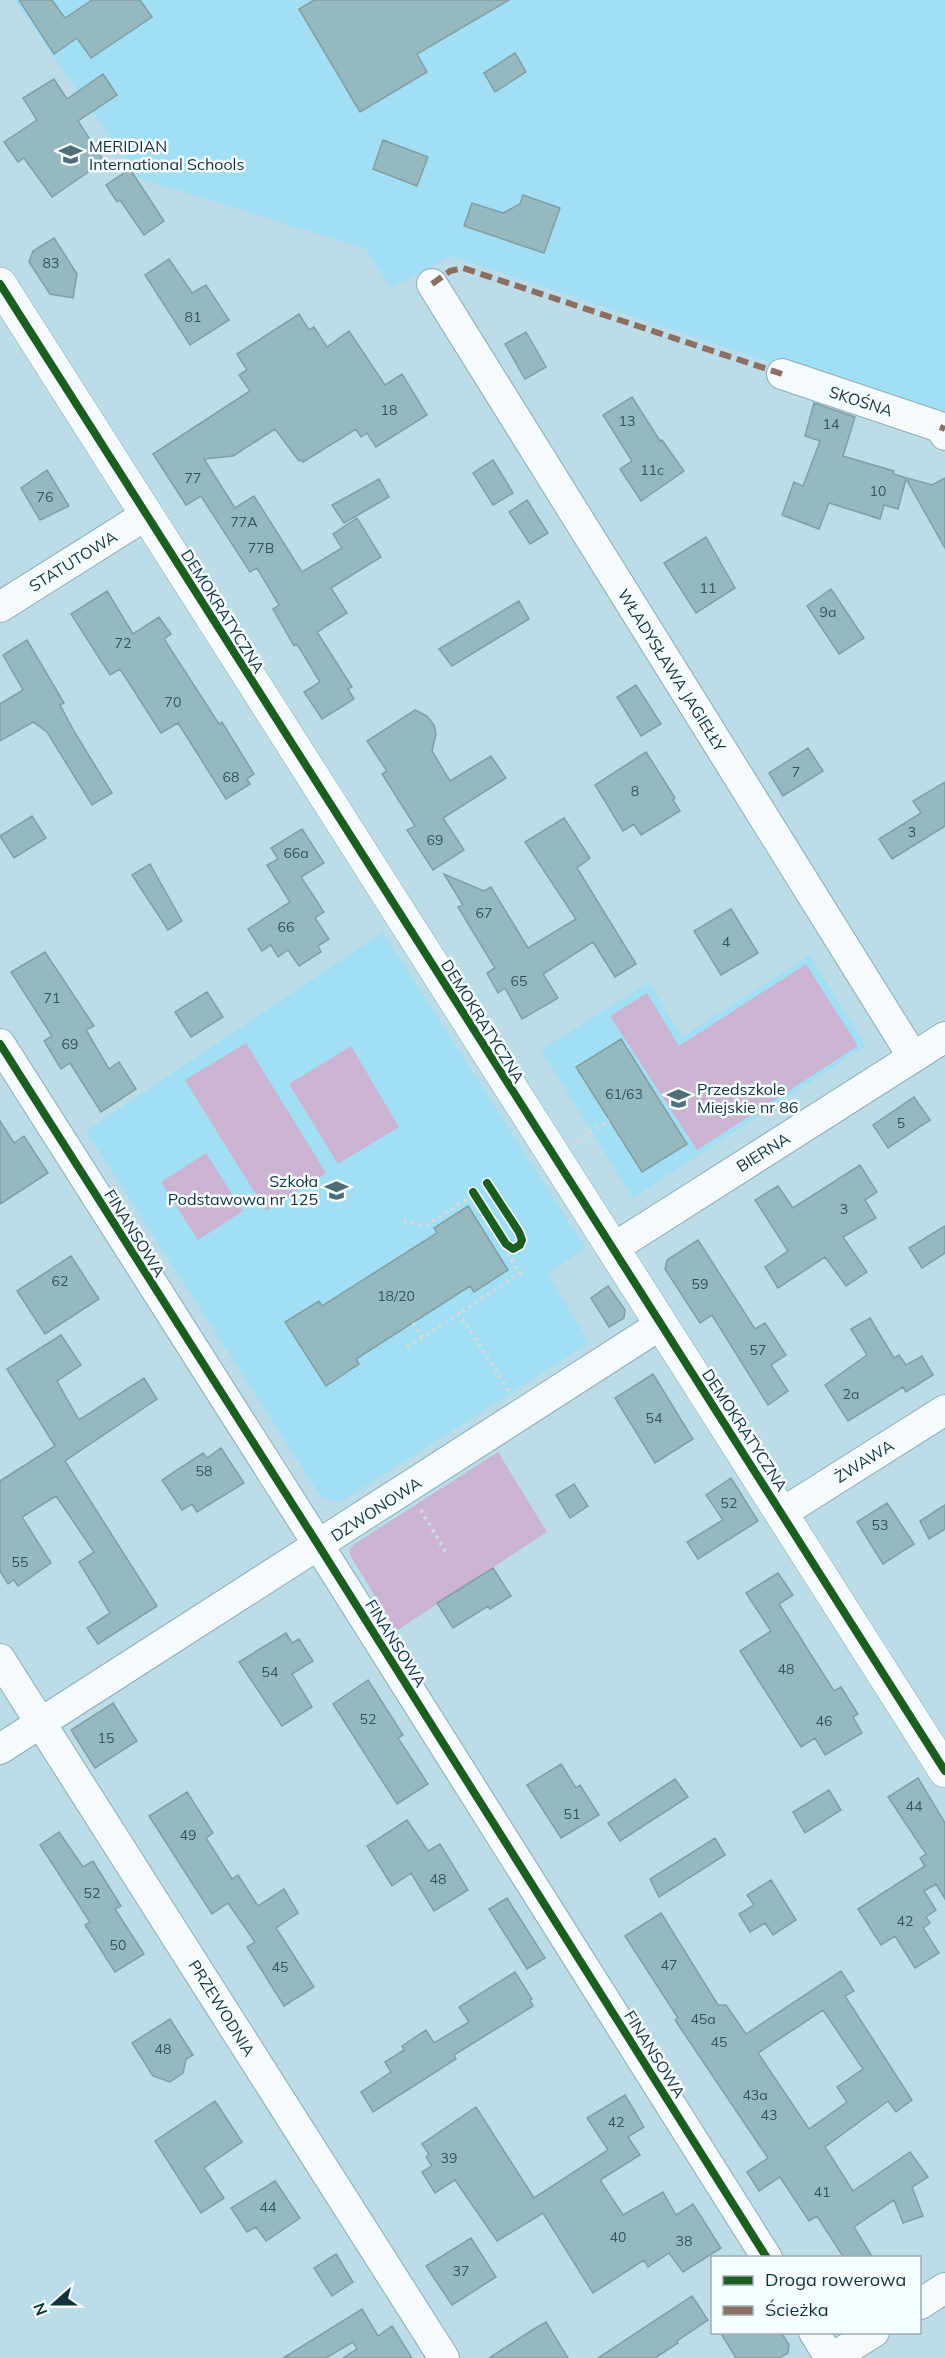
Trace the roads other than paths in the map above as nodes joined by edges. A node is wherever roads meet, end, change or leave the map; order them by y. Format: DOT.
graph roads {
  1 [pos="0,284"];
  2 [pos="432,284"];
  3 [pos="782,374"];
  4 [pos="943,431"];
  5 [pos="147,515"];
  6 [pos="0,607"];
  7 [pos="945,1037"];
  8 [pos="0,1044"];
  9 [pos="912,1057"];
  10 [pos="612,1249"];
  11 [pos="660,1325"];
  12 [pos="945,1410"];
  13 [pos="782,1512"];
  14 [pos="319,1546"];
  15 [pos="0,1659"];
  16 [pos="41,1723"];
  17 [pos="0,1749"];
  18 [pos="945,1771"];
  19 [pos="766,2256"];
  20 [pos="945,2288"];
  21 [pos="921,2303"];
  22 [pos="815,2334"];
  23 [pos="871,2334"];
  24 [pos="444,2358"];
  25 [pos="831,2358"];
  1 -- 5 [label="street, DEMOKRATYCZNA"];
  2 -- 9 [label="street, WŁADYSŁAWA JAGIEŁŁY"];
  3 -- 4 [label="street, SKOŚNA"];
  5 -- 6 [label="street, STATUTOWA"];
  5 -- 10 [label="street, DEMOKRATYCZNA"];
  7 -- 9 [label="street, BIERNA"];
  8 -- 14 [label="street, FINANSOWA"];
  9 -- 10 [label="street, BIERNA"];
  10 -- 11 [label="street, DEMOKRATYCZNA"];
  11 -- 13 [label="street, DEMOKRATYCZNA"];
  11 -- 14 [label="street, DZWONOWA"];
  12 -- 13 [label="street, ŻWAWA"];
  13 -- 18 [label="street, DEMOKRATYCZNA"];
  14 -- 16 [label="street, DZWONOWA"];
  14 -- 19 [label="street, FINANSOWA"];
  15 -- 16 [label="street, PRZEWODNIA"];
  16 -- 17 [label="street, DZWONOWA"];
  16 -- 24 [label="street, PRZEWODNIA"];
  20 -- 21 [label="street"];
  22 -- 25 [label="street"];
  23 -- 25 [label="street"];
}
